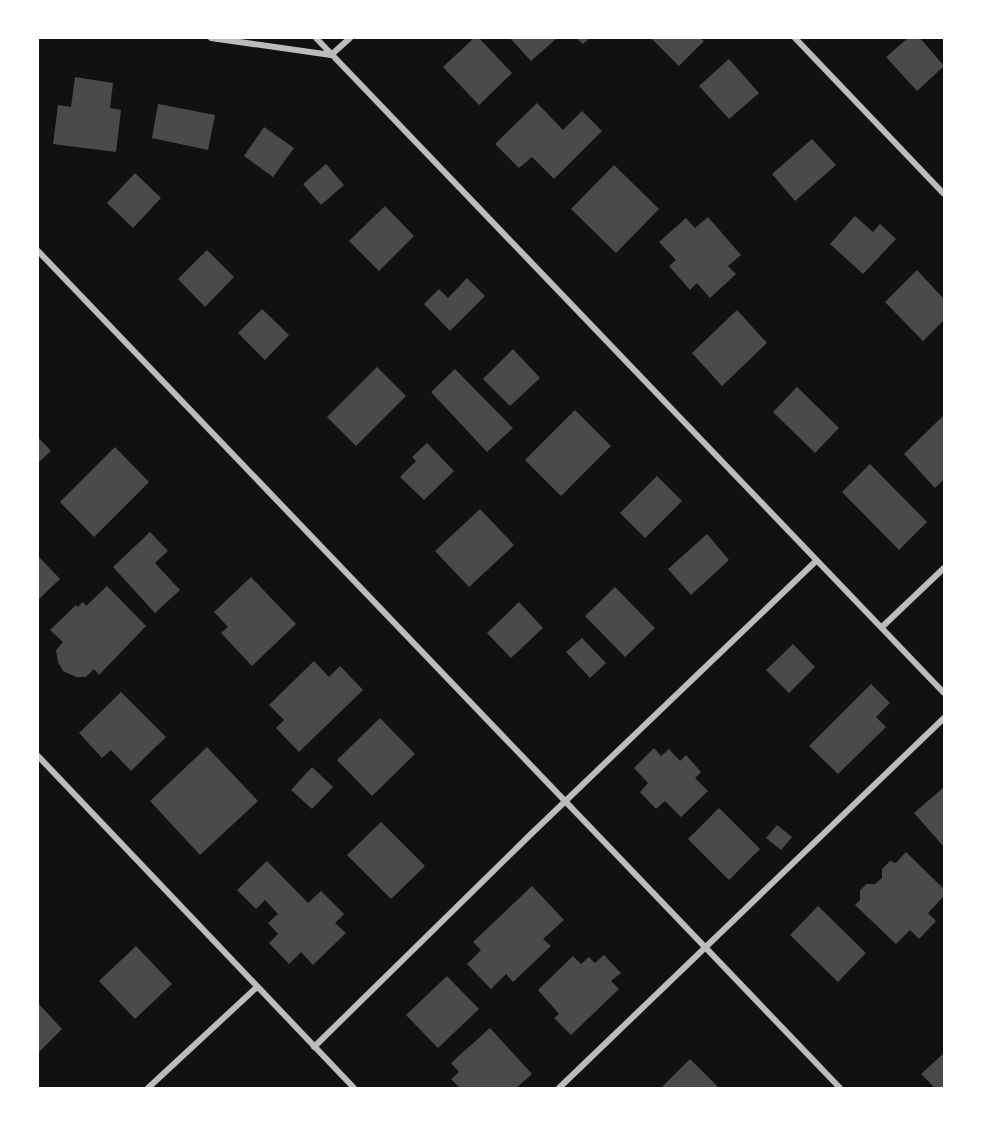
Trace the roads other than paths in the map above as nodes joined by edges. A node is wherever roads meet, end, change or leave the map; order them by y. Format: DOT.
graph roads {
  1 [pos="211,38"];
  2 [pos="316,38"];
  3 [pos="350,38"];
  4 [pos="795,38"];
  5 [pos="231,39"];
  6 [pos="331,54"];
  7 [pos="945,194"];
  8 [pos="38,251"];
  9 [pos="816,561"];
  10 [pos="945,568"];
  11 [pos="882,627"];
  12 [pos="945,693"];
  13 [pos="945,718"];
  14 [pos="38,756"];
  15 [pos="565,802"];
  16 [pos="705,948"];
  17 [pos="257,987"];
  18 [pos="314,1047"];
  19 [pos="148,1089"];
  20 [pos="354,1089"];
  21 [pos="559,1089"];
  22 [pos="840,1089"];
  1 -- 5 [label="street"];
  2 -- 6 [label="street"];
  3 -- 6 [label="street"];
  4 -- 7 [label="street"];
  5 -- 6 [label="street"];
  6 -- 9 [label="street"];
  8 -- 15 [label="street"];
  9 -- 11 [label="street"];
  9 -- 15 [label="street"];
  10 -- 11 [label="street"];
  11 -- 12 [label="street"];
  13 -- 16 [label="street"];
  14 -- 17 [label="street"];
  15 -- 16 [label="street"];
  15 -- 18 [label="street"];
  16 -- 21 [label="street"];
  16 -- 22 [label="street"];
  17 -- 18 [label="street"];
  17 -- 19 [label="street"];
  18 -- 20 [label="street"];
}
